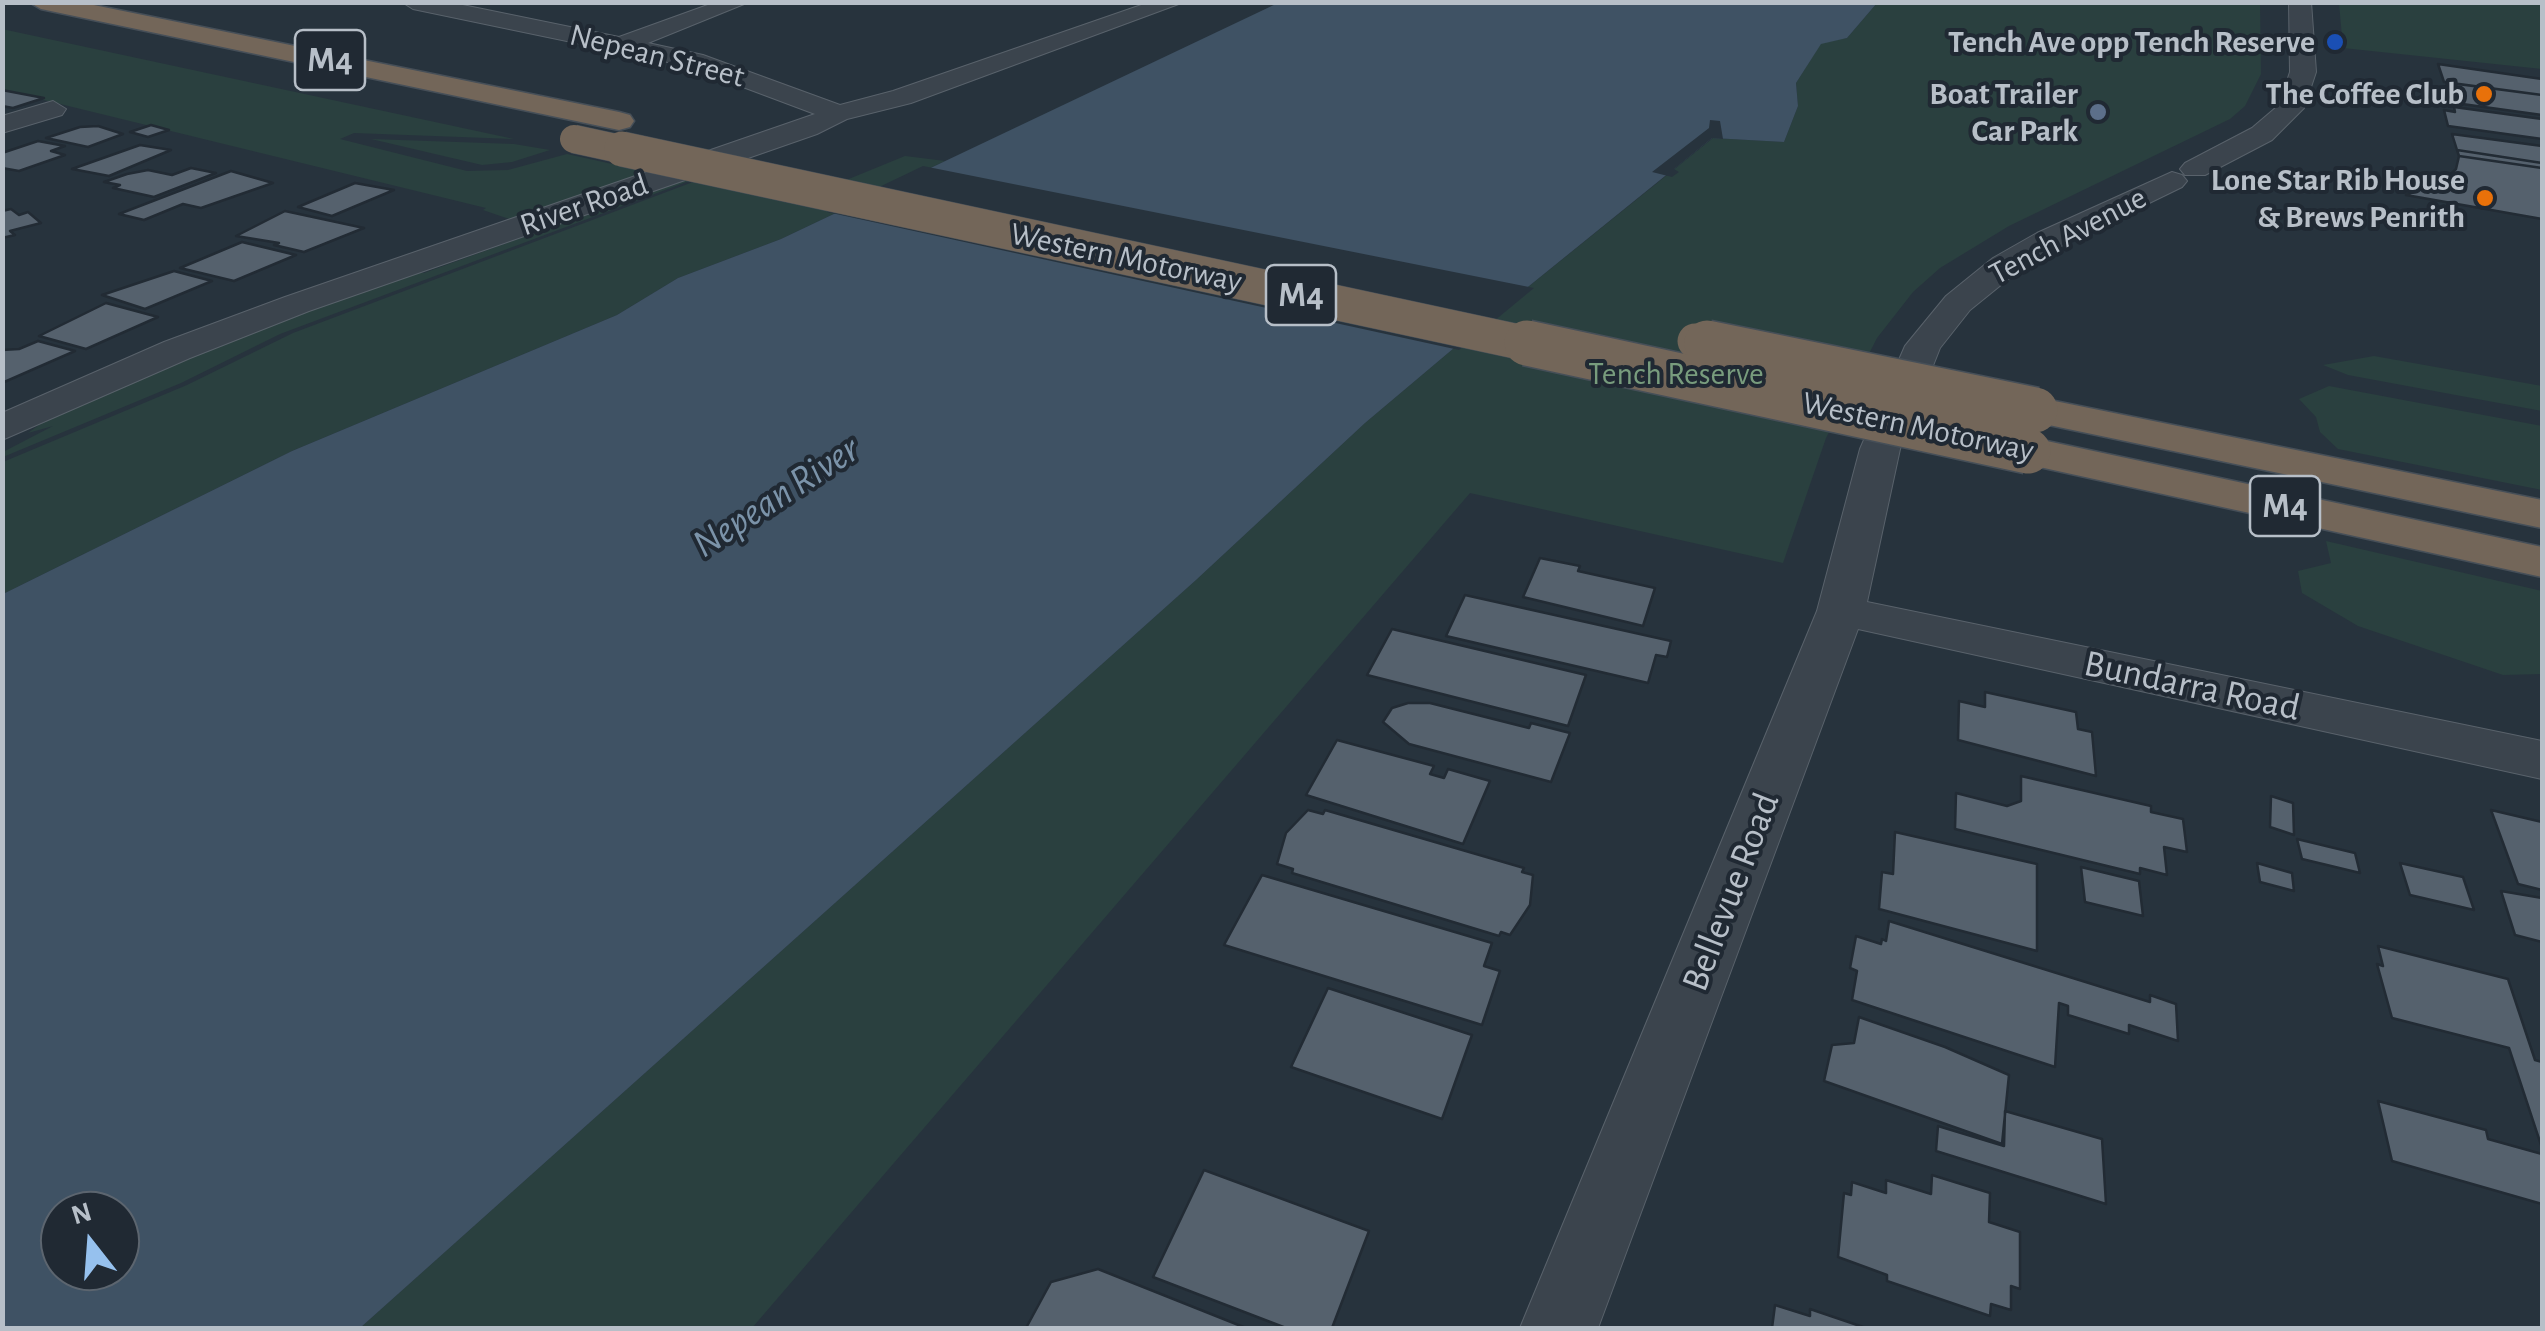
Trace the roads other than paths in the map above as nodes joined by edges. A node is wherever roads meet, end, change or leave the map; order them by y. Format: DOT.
graph roads {
  1 [pos="413,2"];
  2 [pos="738,2"];
  3 [pos="1173,2"];
  4 [pos="2300,2"];
  5 [pos="31,12"];
  6 [pos="626,44"];
  7 [pos="55,110"];
  8 [pos="838,113"];
  9 [pos="2,126"];
  10 [pos="1356,271"];
  11 [pos="1667,335"];
  12 [pos="2,428"];
  13 [pos="2032,430"];
  14 [pos="1880,449"];
  15 [pos="2542,514"];
  16 [pos="2542,562"];
  17 [pos="1841,611"];
  18 [pos="2542,760"];
  19 [pos="1559,1328"];
  1 -- 6 [label="street, Nepean Street"];
  2 -- 6 [label="street"];
  3 -- 8 [label="street, River Road"];
  4 -- 14 [label="street, Tench Avenue"];
  5 -- 10 [label="highway, Western Motorway / M4"];
  5 -- 13 [label="highway, Western Motorway / M4, bridge"];
  6 -- 8 [label="street, Nepean Street"];
  7 -- 9 [label="street"];
  8 -- 12 [label="street, River Road"];
  11 -- 13 [label="highway, Western Motorway / M4, bridge"];
  13 -- 15 [label="highway, Western Motorway / M4"];
  13 -- 16 [label="highway, Western Motorway / M4"];
  14 -- 17 [label="street, Bellevue Road"];
  17 -- 18 [label="street, Bundarra Road"];
  17 -- 19 [label="street, Bellevue Road"];
}
